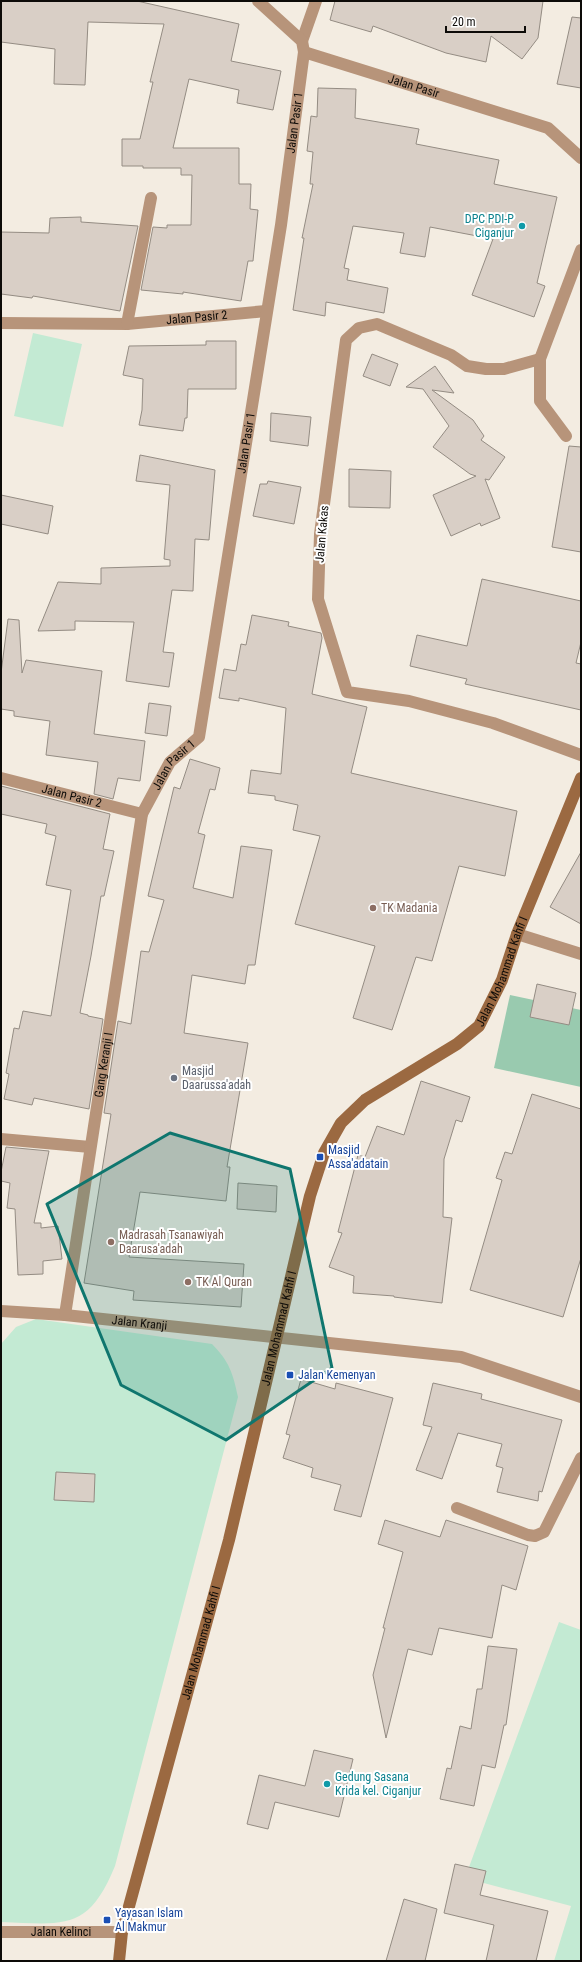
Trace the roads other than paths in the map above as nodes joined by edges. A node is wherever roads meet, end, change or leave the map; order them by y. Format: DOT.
graph roads {
  1 [pos="258,1"];
  2 [pos="316,1"];
  3 [pos="303,46"];
  4 [pos="581,158"];
  5 [pos="151,198"];
  6 [pos="581,250"];
  7 [pos="266,311"];
  8 [pos="1,323"];
  9 [pos="127,324"];
  10 [pos="540,360"];
  11 [pos="566,436"];
  12 [pos="581,755"];
  13 [pos="1,778"];
  14 [pos="581,778"];
  15 [pos="142,814"];
  16 [pos="517,934"];
  17 [pos="581,954"];
  18 [pos="1,1139"];
  19 [pos="90,1147"];
  20 [pos="1,1311"];
  21 [pos="65,1315"];
  22 [pos="278,1338"];
  23 [pos="581,1397"];
  24 [pos="581,1458"];
  25 [pos="457,1508"];
  26 [pos="1,1932"];
  27 [pos="122,1932"];
  28 [pos="119,1961"];
  1 -- 3 [label="street, Jalan Pasir"];
  2 -- 3 [label="street, Jalan Pasir 1"];
  3 -- 4 [label="street, Jalan Pasir"];
  3 -- 7 [label="street, Jalan Pasir 1"];
  5 -- 9 [label="street"];
  6 -- 10 [label="street"];
  7 -- 9 [label="street, Jalan Pasir 2"];
  7 -- 15 [label="street, Jalan Pasir 1"];
  8 -- 9 [label="street, Jalan Pasir 2"];
  10 -- 11 [label="street"];
  10 -- 12 [label="street, Jalan Kakas"];
  13 -- 15 [label="street, Jalan Pasir 2"];
  14 -- 16 [label="main road, Jalan Mohammad Kahfi I"];
  15 -- 19 [label="street, Gang Keranji I"];
  16 -- 17 [label="street"];
  16 -- 22 [label="main road, Jalan Mohammad Kahfi I"];
  18 -- 19 [label="street"];
  19 -- 21 [label="street, Gang Keranji I"];
  20 -- 21 [label="street, Jalan Kranji"];
  21 -- 22 [label="street, Jalan Kranji"];
  22 -- 23 [label="street"];
  22 -- 27 [label="main road, Jalan Mohammad Kahfi I"];
  24 -- 25 [label="street"];
  26 -- 27 [label="street, Jalan Kelinci"];
  27 -- 28 [label="main road, Jalan Mohammad Kahfi I"];
}
